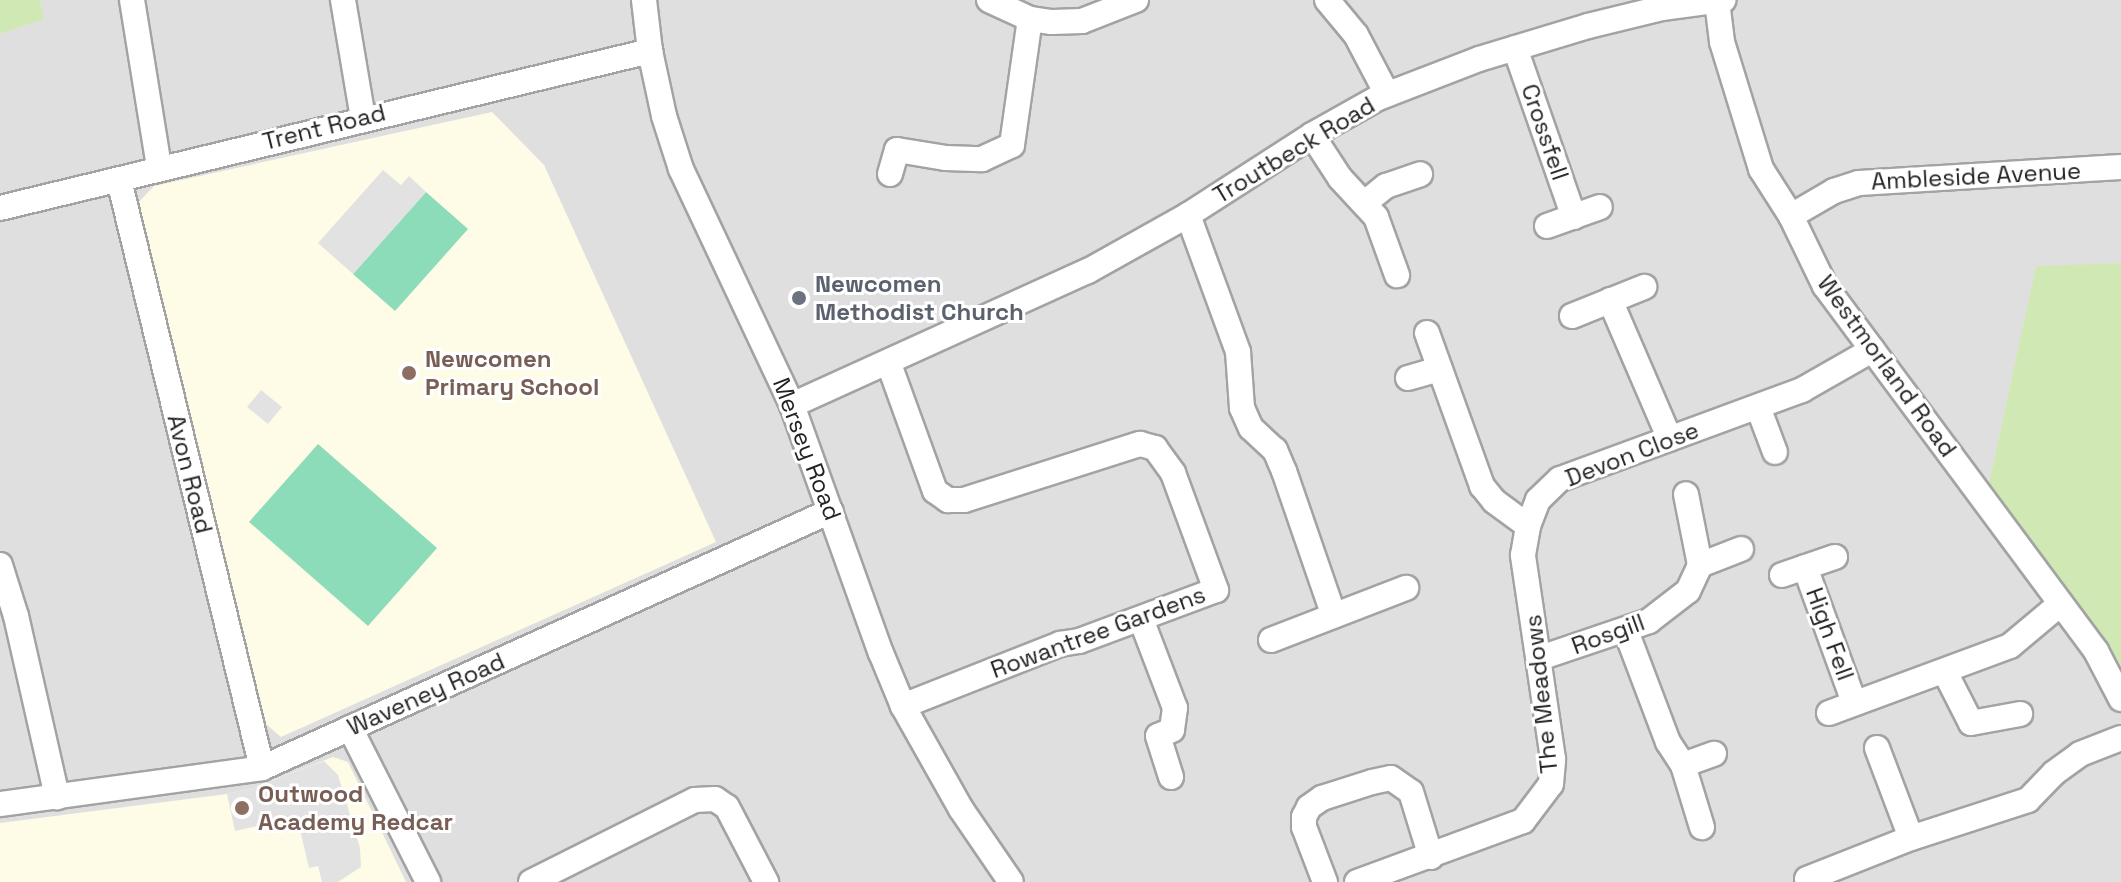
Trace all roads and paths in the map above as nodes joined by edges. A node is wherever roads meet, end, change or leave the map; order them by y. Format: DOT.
graph roads {
  1 [pos="132,0"];
  2 [pos="343,0"];
  3 [pos="644,0"];
  4 [pos="989,0"];
  5 [pos="1136,0"];
  6 [pos="1327,0"];
  7 [pos="1723,0"];
  8 [pos="1717,1"];
  9 [pos="1030,19"];
  10 [pos="1515,48"];
  11 [pos="650,51"];
  12 [pos="1387,94"];
  13 [pos="363,118"];
  14 [pos="1312,135"];
  15 [pos="159,167"];
  16 [pos="2121,167"];
  17 [pos="890,174"];
  18 [pos="1420,174"];
  19 [pos="119,180"];
  20 [pos="1366,202"];
  21 [pos="1600,207"];
  22 [pos="0,208"];
  23 [pos="1188,215"];
  24 [pos="1791,216"];
  25 [pos="1574,217"];
  26 [pos="1547,226"];
  27 [pos="1397,275"];
  28 [pos="1644,287"];
  29 [pos="1610,300"];
  30 [pos="1572,316"];
  31 [pos="1427,333"];
  32 [pos="1872,350"];
  33 [pos="889,364"];
  34 [pos="1440,369"];
  35 [pos="1408,378"];
  36 [pos="792,405"];
  37 [pos="1758,407"];
  38 [pos="1670,439"];
  39 [pos="1775,452"];
  40 [pos="1686,494"];
  41 [pos="831,511"];
  42 [pos="1528,526"];
  43 [pos="1741,549"];
  44 [pos="1835,557"];
  45 [pos="0,565"];
  46 [pos="1700,565"];
  47 [pos="1805,567"];
  48 [pos="1782,575"];
  49 [pos="1406,588"];
  50 [pos="2060,604"];
  51 [pos="1334,616"];
  52 [pos="1141,619"];
  53 [pos="1626,631"];
  54 [pos="1271,640"];
  55 [pos="1540,658"];
  56 [pos="1945,672"];
  57 [pos="2121,699"];
  58 [pos="1854,702"];
  59 [pos="903,706"];
  60 [pos="1829,713"];
  61 [pos="2020,714"];
  62 [pos="350,728"];
  63 [pos="2121,738"];
  64 [pos="1877,748"];
  65 [pos="1714,754"];
  66 [pos="1683,765"];
  67 [pos="262,768"];
  68 [pos="1171,777"];
  69 [pos="57,797"];
  70 [pos="0,804"];
  71 [pos="1702,827"];
  72 [pos="1911,838"];
  73 [pos="1431,857"];
  74 [pos="1373,879"];
  75 [pos="1807,879"];
  76 [pos="428,882"];
  77 [pos="531,882"];
  78 [pos="766,882"];
  79 [pos="1011,882"];
  80 [pos="1325,882"];
  1 -- 15 [label="street"];
  2 -- 13 [label="street"];
  3 -- 11 [label="street, Mersey Road"];
  4 -- 9 [label="street"];
  5 -- 9 [label="street"];
  6 -- 12 [label="street"];
  7 -- 8 [label="street, Troutbeck Road"];
  8 -- 10 [label="street, Troutbeck Road"];
  8 -- 24 [label="street, Westmorland Road"];
  9 -- 17 [label="street"];
  10 -- 12 [label="street, Troutbeck Road"];
  10 -- 25 [label="street, Crossfell"];
  11 -- 13 [label="street, Trent Road"];
  11 -- 36 [label="street, Mersey Road"];
  12 -- 14 [label="street, Troutbeck Road"];
  13 -- 15 [label="street, Trent Road"];
  14 -- 20 [label="street"];
  14 -- 23 [label="street, Troutbeck Road"];
  15 -- 19 [label="street, Trent Road"];
  16 -- 24 [label="street, Ambleside Avenue"];
  18 -- 20 [label="street"];
  19 -- 22 [label="street, Trent Road"];
  19 -- 67 [label="street, Avon Road"];
  20 -- 27 [label="street"];
  21 -- 25 [label="street"];
  23 -- 33 [label="street, Troutbeck Road"];
  23 -- 51 [label="street"];
  24 -- 32 [label="street, Westmorland Road"];
  25 -- 26 [label="street"];
  28 -- 29 [label="street"];
  29 -- 30 [label="street"];
  29 -- 38 [label="street"];
  31 -- 34 [label="street"];
  32 -- 37 [label="street, Devon Close"];
  32 -- 50 [label="street, Westmorland Road"];
  33 -- 36 [label="street, Troutbeck Road"];
  33 -- 52 [label="street, Rowantree Gardens"];
  34 -- 35 [label="street"];
  34 -- 42 [label="street"];
  36 -- 41 [label="street, Mersey Road"];
  37 -- 38 [label="street, Devon Close"];
  37 -- 39 [label="street"];
  38 -- 42 [label="street, Devon Close"];
  40 -- 46 [label="street"];
  41 -- 59 [label="street, Mersey Road"];
  41 -- 62 [label="street, Waveney Road"];
  42 -- 55 [label="street, The Meadows"];
  43 -- 46 [label="street"];
  44 -- 47 [label="street, High Fell"];
  45 -- 69 [label="street"];
  46 -- 53 [label="street, Rosgill"];
  47 -- 48 [label="street, High Fell"];
  47 -- 58 [label="street, High Fell"];
  49 -- 51 [label="street"];
  50 -- 56 [label="street"];
  50 -- 57 [label="street, Westmorland Road"];
  51 -- 54 [label="street"];
  52 -- 59 [label="street, Rowantree Gardens"];
  52 -- 68 [label="street"];
  53 -- 55 [label="street, Rosgill"];
  53 -- 66 [label="street"];
  55 -- 73 [label="street, The Meadows"];
  56 -- 58 [label="street"];
  56 -- 61 [label="street"];
  58 -- 60 [label="street"];
  59 -- 79 [label="street, Mersey Road"];
  62 -- 67 [label="street, Waveney Road"];
  62 -- 76 [label="street"];
  63 -- 72 [label="street"];
  64 -- 72 [label="street"];
  65 -- 66 [label="street"];
  66 -- 71 [label="street"];
  67 -- 69 [label="street, Waveney Road"];
  69 -- 70 [label="street, Waveney Road"];
  72 -- 75 [label="street"];
  73 -- 74 [label="street, The Meadows"];
  73 -- 80 [label="street"];
  77 -- 78 [label="street"];
}
